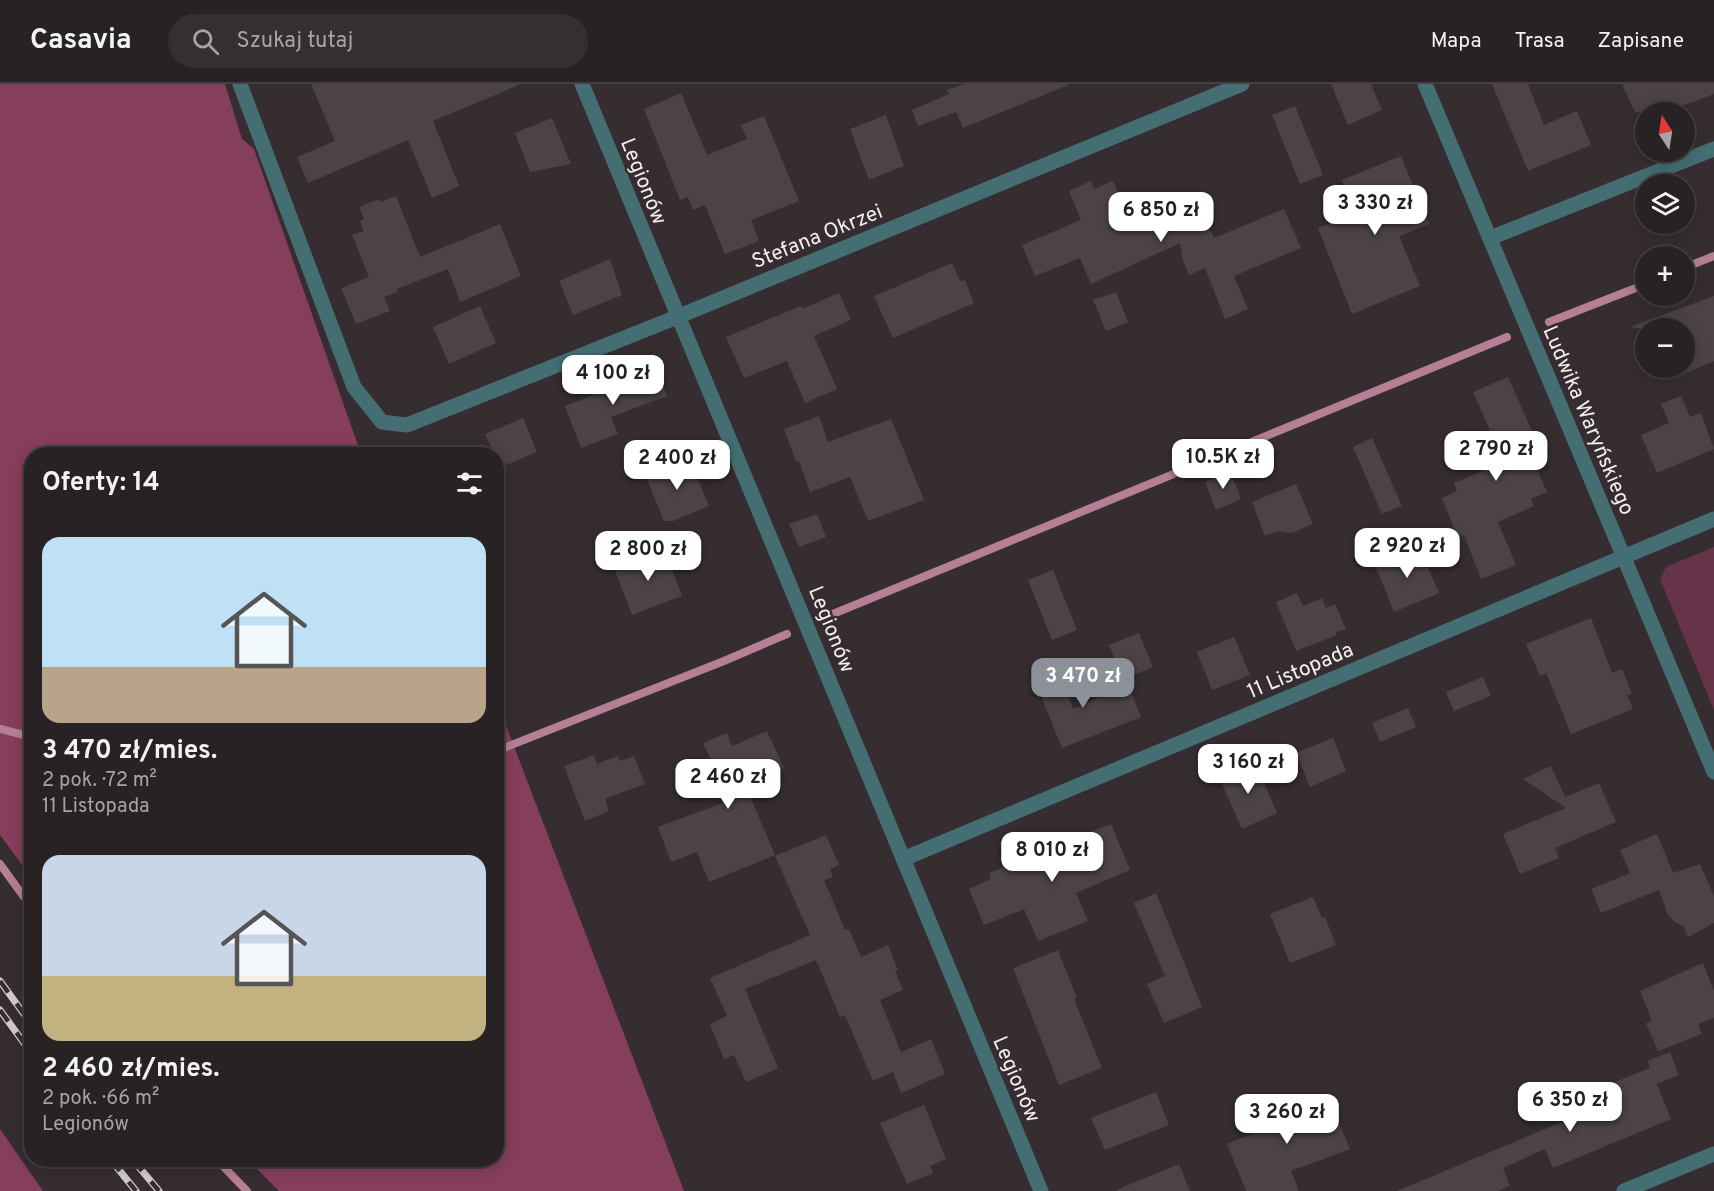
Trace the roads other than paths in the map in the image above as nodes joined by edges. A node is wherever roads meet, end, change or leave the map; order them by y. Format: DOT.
graph roads {
  1 [pos="240,84"];
  2 [pos="582,84"];
  3 [pos="1242,84"];
  4 [pos="1425,84"];
  5 [pos="1714,149"];
  6 [pos="1490,238"];
  7 [pos="677,317"];
  8 [pos="1714,519"];
  9 [pos="1624,557"];
  10 [pos="1714,772"];
  11 [pos="903,859"];
  12 [pos="1714,1154"];
  13 [pos="1041,1191"];
  14 [pos="1624,1191"];
  1 -- 7 [label="street, Stefana Okrzei"];
  2 -- 7 [label="street, Legionów"];
  3 -- 7 [label="street, Stefana Okrzei"];
  4 -- 6 [label="street, Ludwika Waryńskiego"];
  5 -- 6 [label="street"];
  6 -- 9 [label="street, Ludwika Waryńskiego"];
  7 -- 11 [label="street, Legionów"];
  8 -- 9 [label="street, 11 Listopada"];
  9 -- 10 [label="street, Ludwika Waryńskiego"];
  9 -- 11 [label="street, 11 Listopada"];
  11 -- 13 [label="street, Legionów"];
  12 -- 14 [label="street"];
}
